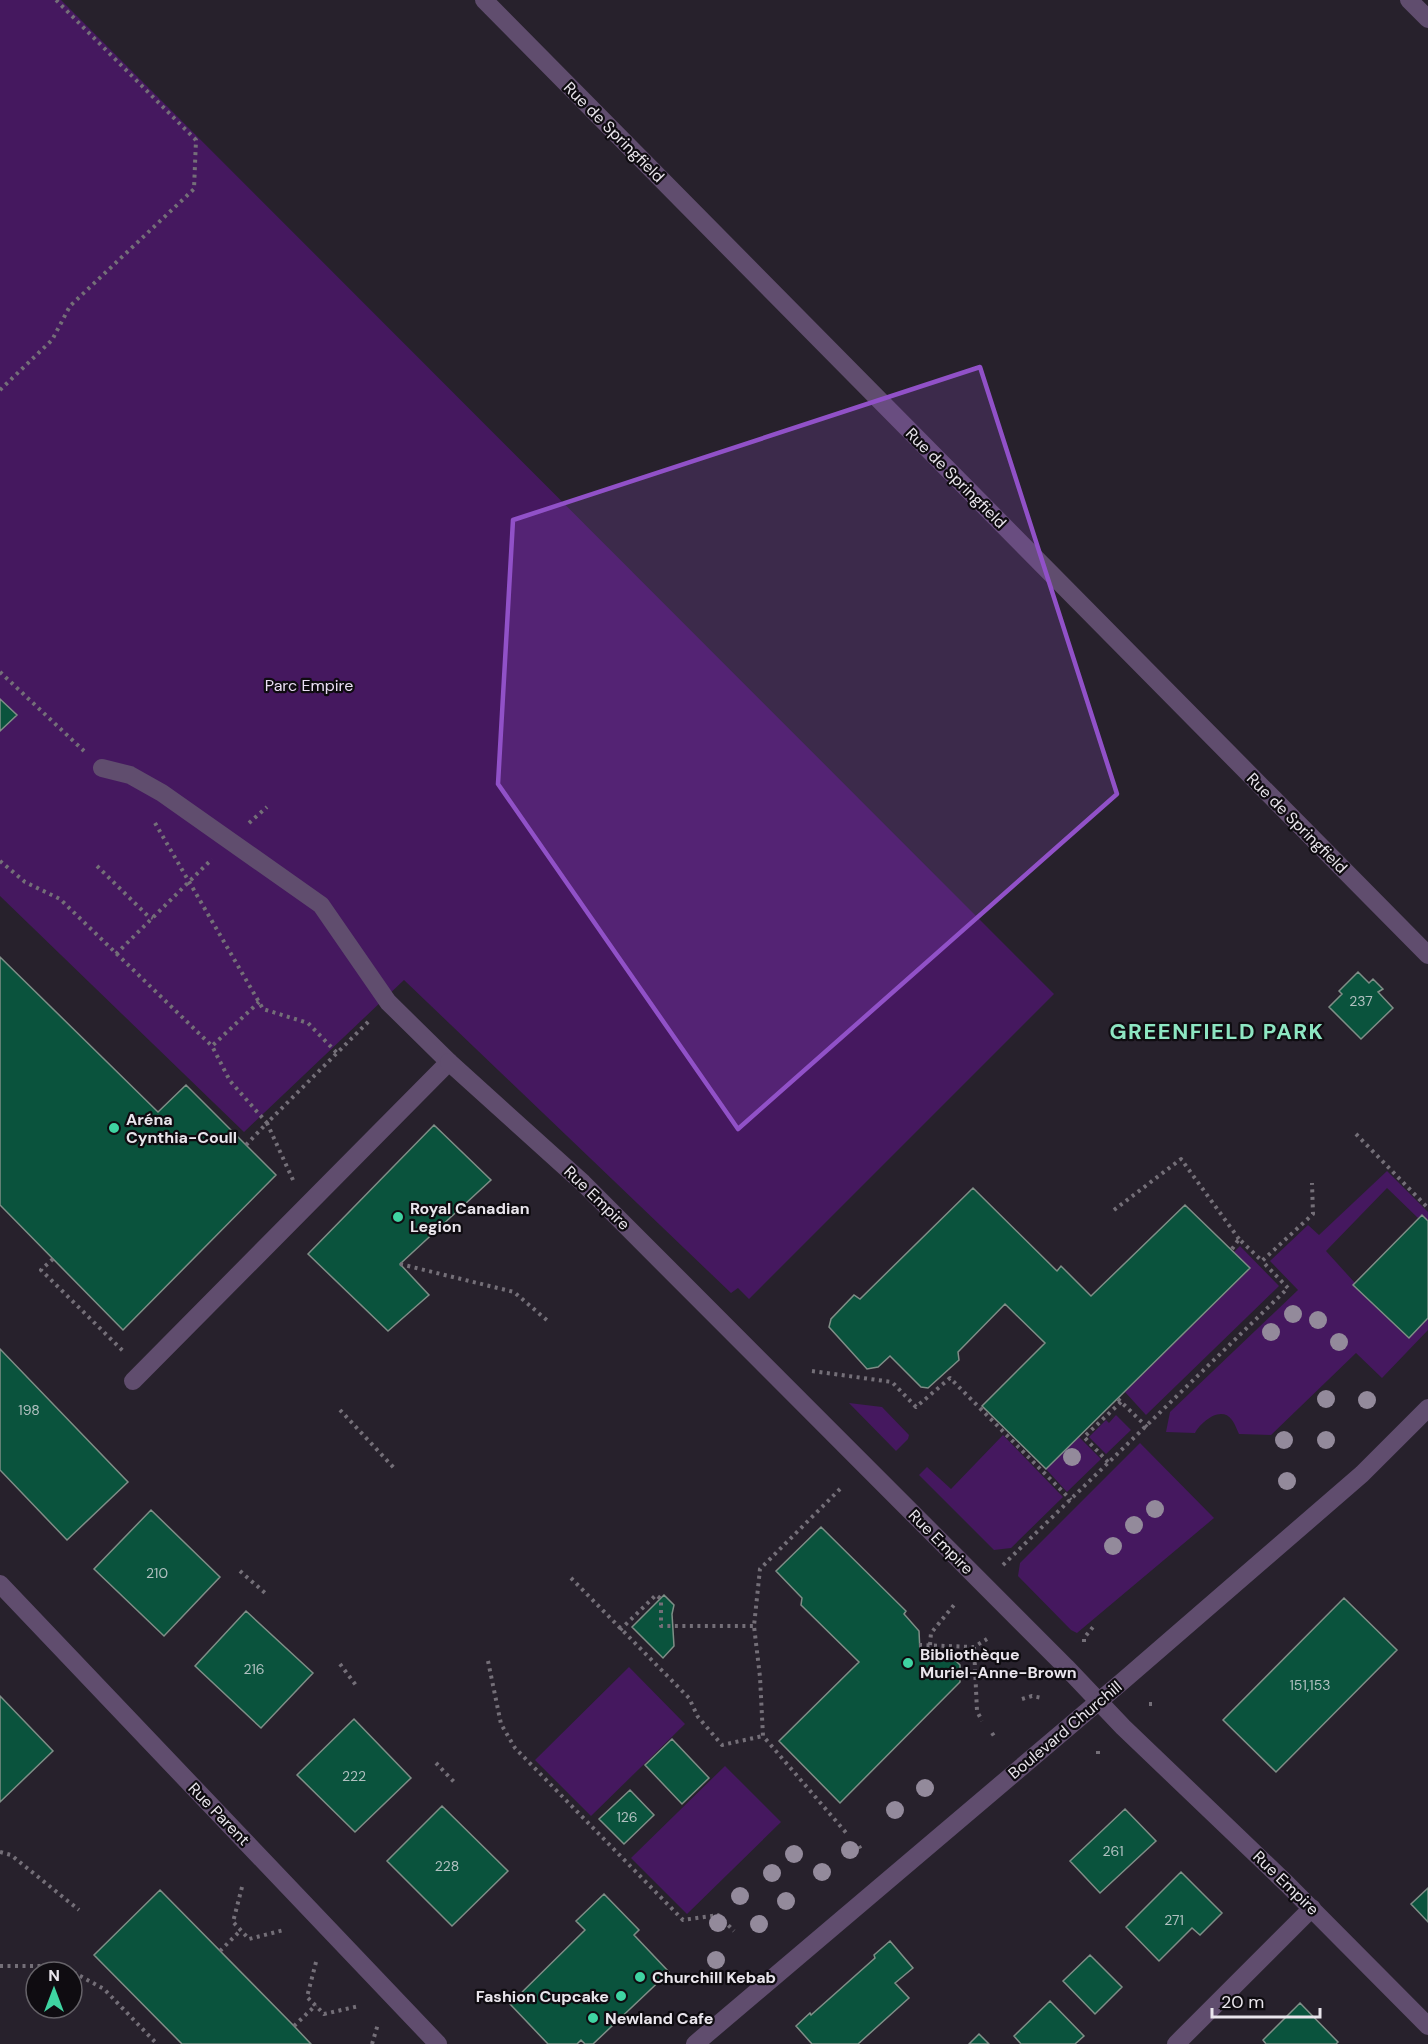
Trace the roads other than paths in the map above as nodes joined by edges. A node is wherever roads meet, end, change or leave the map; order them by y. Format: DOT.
graph roads {
  1 [pos="484,0"];
  2 [pos="1409,0"];
  3 [pos="1428,19"];
  4 [pos="102,768"];
  5 [pos="1428,956"];
  6 [pos="449,1062"];
  7 [pos="138,1376"];
  8 [pos="1428,1408"];
  9 [pos="0,1584"];
  10 [pos="1098,1702"];
  11 [pos="1312,1908"];
  12 [pos="1428,2026"];
  13 [pos="438,2044"];
  14 [pos="694,2044"];
  15 [pos="1176,2044"];
  1 -- 5 [label="street, Rue de Springfield"];
  2 -- 3 [label="street"];
  4 -- 6 [label="street, Rue Empire"];
  6 -- 7 [label="street"];
  6 -- 10 [label="street, Rue Empire"];
  8 -- 10 [label="street, Boulevard Churchill"];
  9 -- 13 [label="street, Rue Parent"];
  10 -- 11 [label="street, Rue Empire"];
  10 -- 14 [label="street, Boulevard Churchill"];
  11 -- 12 [label="street, Rue Empire"];
  11 -- 15 [label="street"];
}
